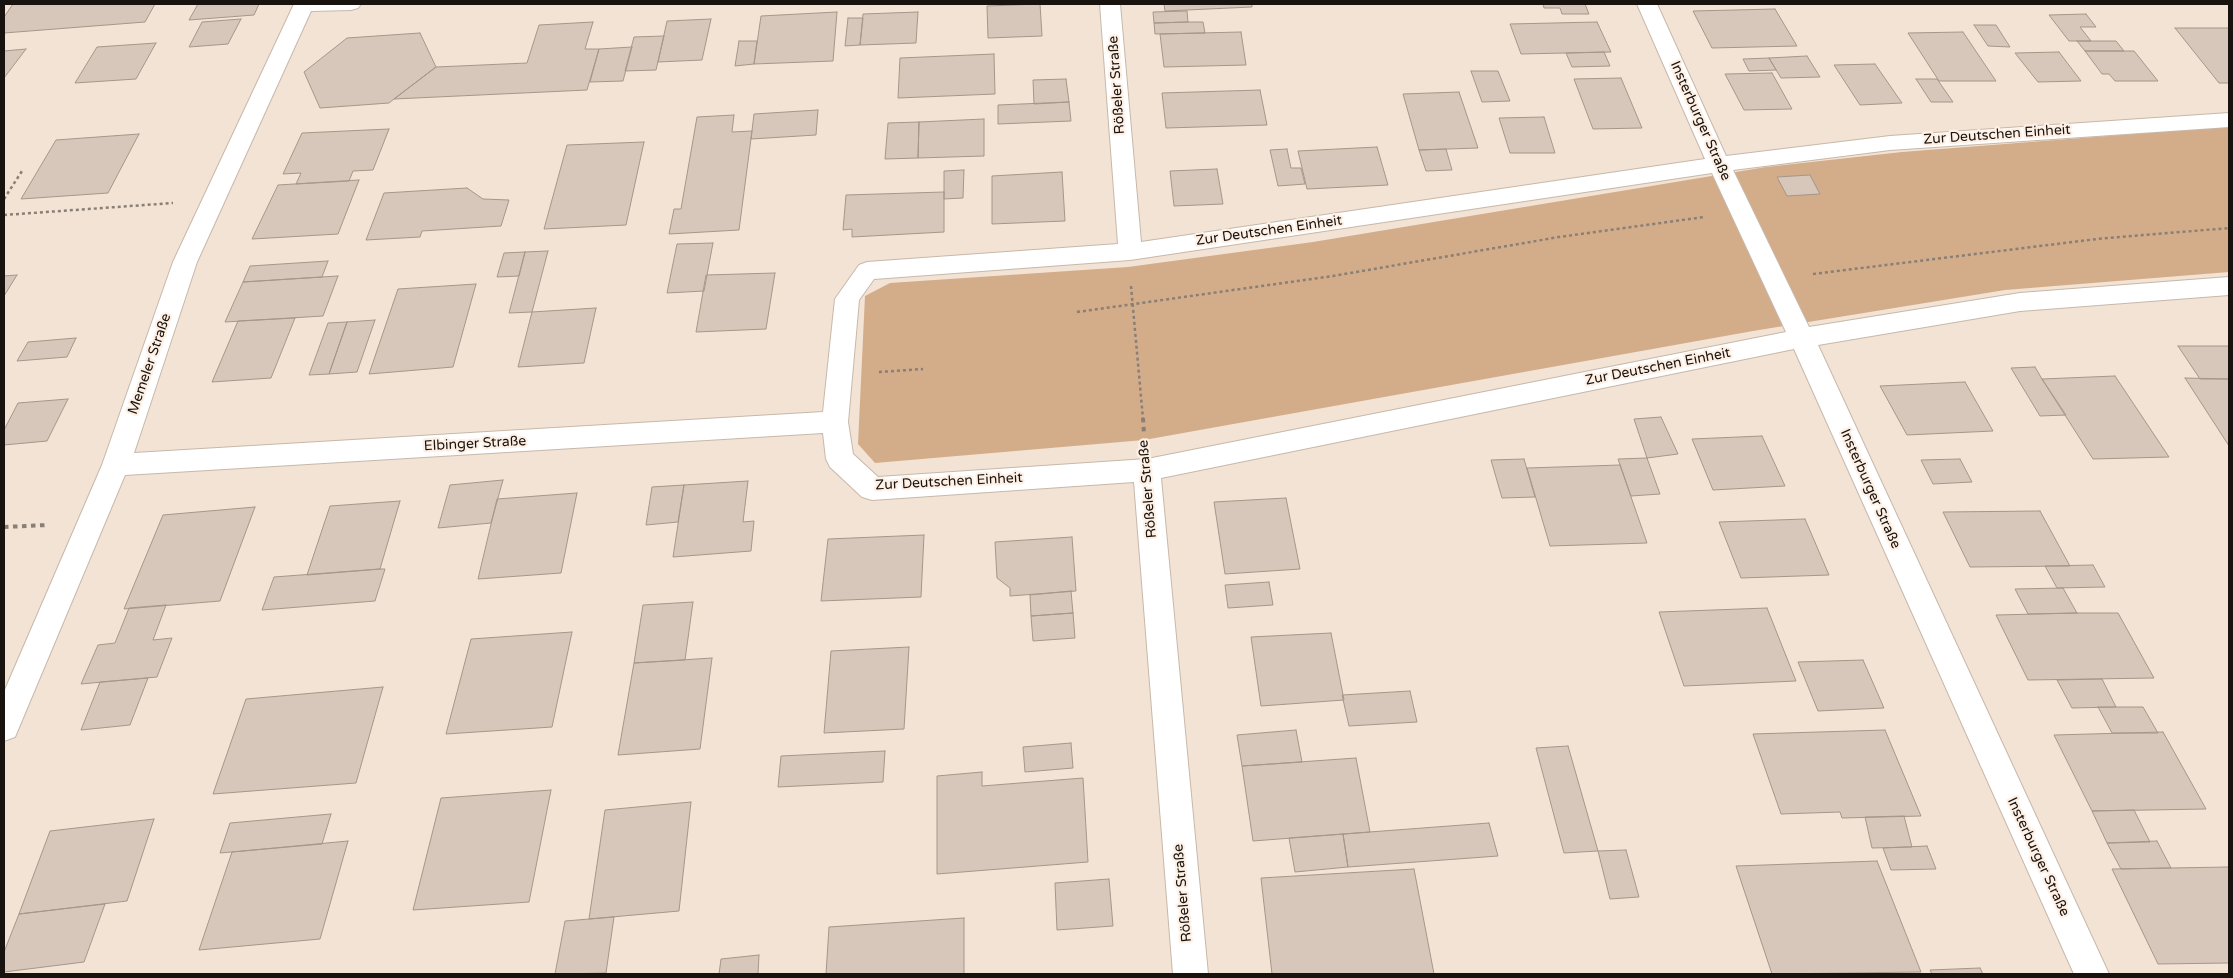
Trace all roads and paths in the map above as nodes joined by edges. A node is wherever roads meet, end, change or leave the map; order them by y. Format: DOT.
graph roads {
  1 [pos="304,4"];
  2 [pos="351,4"];
  3 [pos="1110,4"];
  4 [pos="1647,4"];
  5 [pos="2229,120"];
  6 [pos="1718,164"];
  7 [pos="22,171"];
  8 [pos="4,199"];
  9 [pos="214,201"];
  10 [pos="1742,212"];
  11 [pos="4,215"];
  12 [pos="2229,228"];
  13 [pos="1130,252"];
  14 [pos="1774,279"];
  15 [pos="2229,286"];
  16 [pos="1131,305"];
  17 [pos="1077,312"];
  18 [pos="1802,338"];
  19 [pos="923,369"];
  20 [pos="840,374"];
  21 [pos="835,422"];
  22 [pos="116,464"];
  23 [pos="1147,470"];
  24 [pos="4,727"];
  25 [pos="1190,974"];
  26 [pos="2092,974"];
  1 -- 2 [label="street"];
  1 -- 9 [label="street, Memeler Straße"];
  3 -- 13 [label="street, Rößeler Straße"];
  4 -- 6 [label="street, Insterburger Straße"];
  5 -- 6 [label="street, Zur Deutschen Einheit"];
  6 -- 10 [label="street, Insterburger Straße"];
  6 -- 13 [label="street, Zur Deutschen Einheit"];
  7 -- 8 [label="path"];
  9 -- 11 [label="path"];
  9 -- 22 [label="street, Memeler Straße"];
  10 -- 14 [label="street, Insterburger Straße"];
  10 -- 16 [label="path"];
  12 -- 14 [label="path"];
  13 -- 16 [label="path, Rößeler Straße"];
  13 -- 20 [label="street, Zur Deutschen Einheit"];
  14 -- 18 [label="street, Insterburger Straße"];
  15 -- 18 [label="street, Zur Deutschen Einheit"];
  16 -- 17 [label="path"];
  16 -- 23 [label="path, Rößeler Straße"];
  18 -- 23 [label="street, Zur Deutschen Einheit"];
  18 -- 26 [label="street, Insterburger Straße"];
  19 -- 20 [label="path"];
  20 -- 21 [label="street, Zur Deutschen Einheit"];
  21 -- 22 [label="street, Elbinger Straße"];
  21 -- 23 [label="street, Zur Deutschen Einheit"];
  22 -- 24 [label="street, Memeler Straße"];
  23 -- 25 [label="street, Rößeler Straße"];
}
